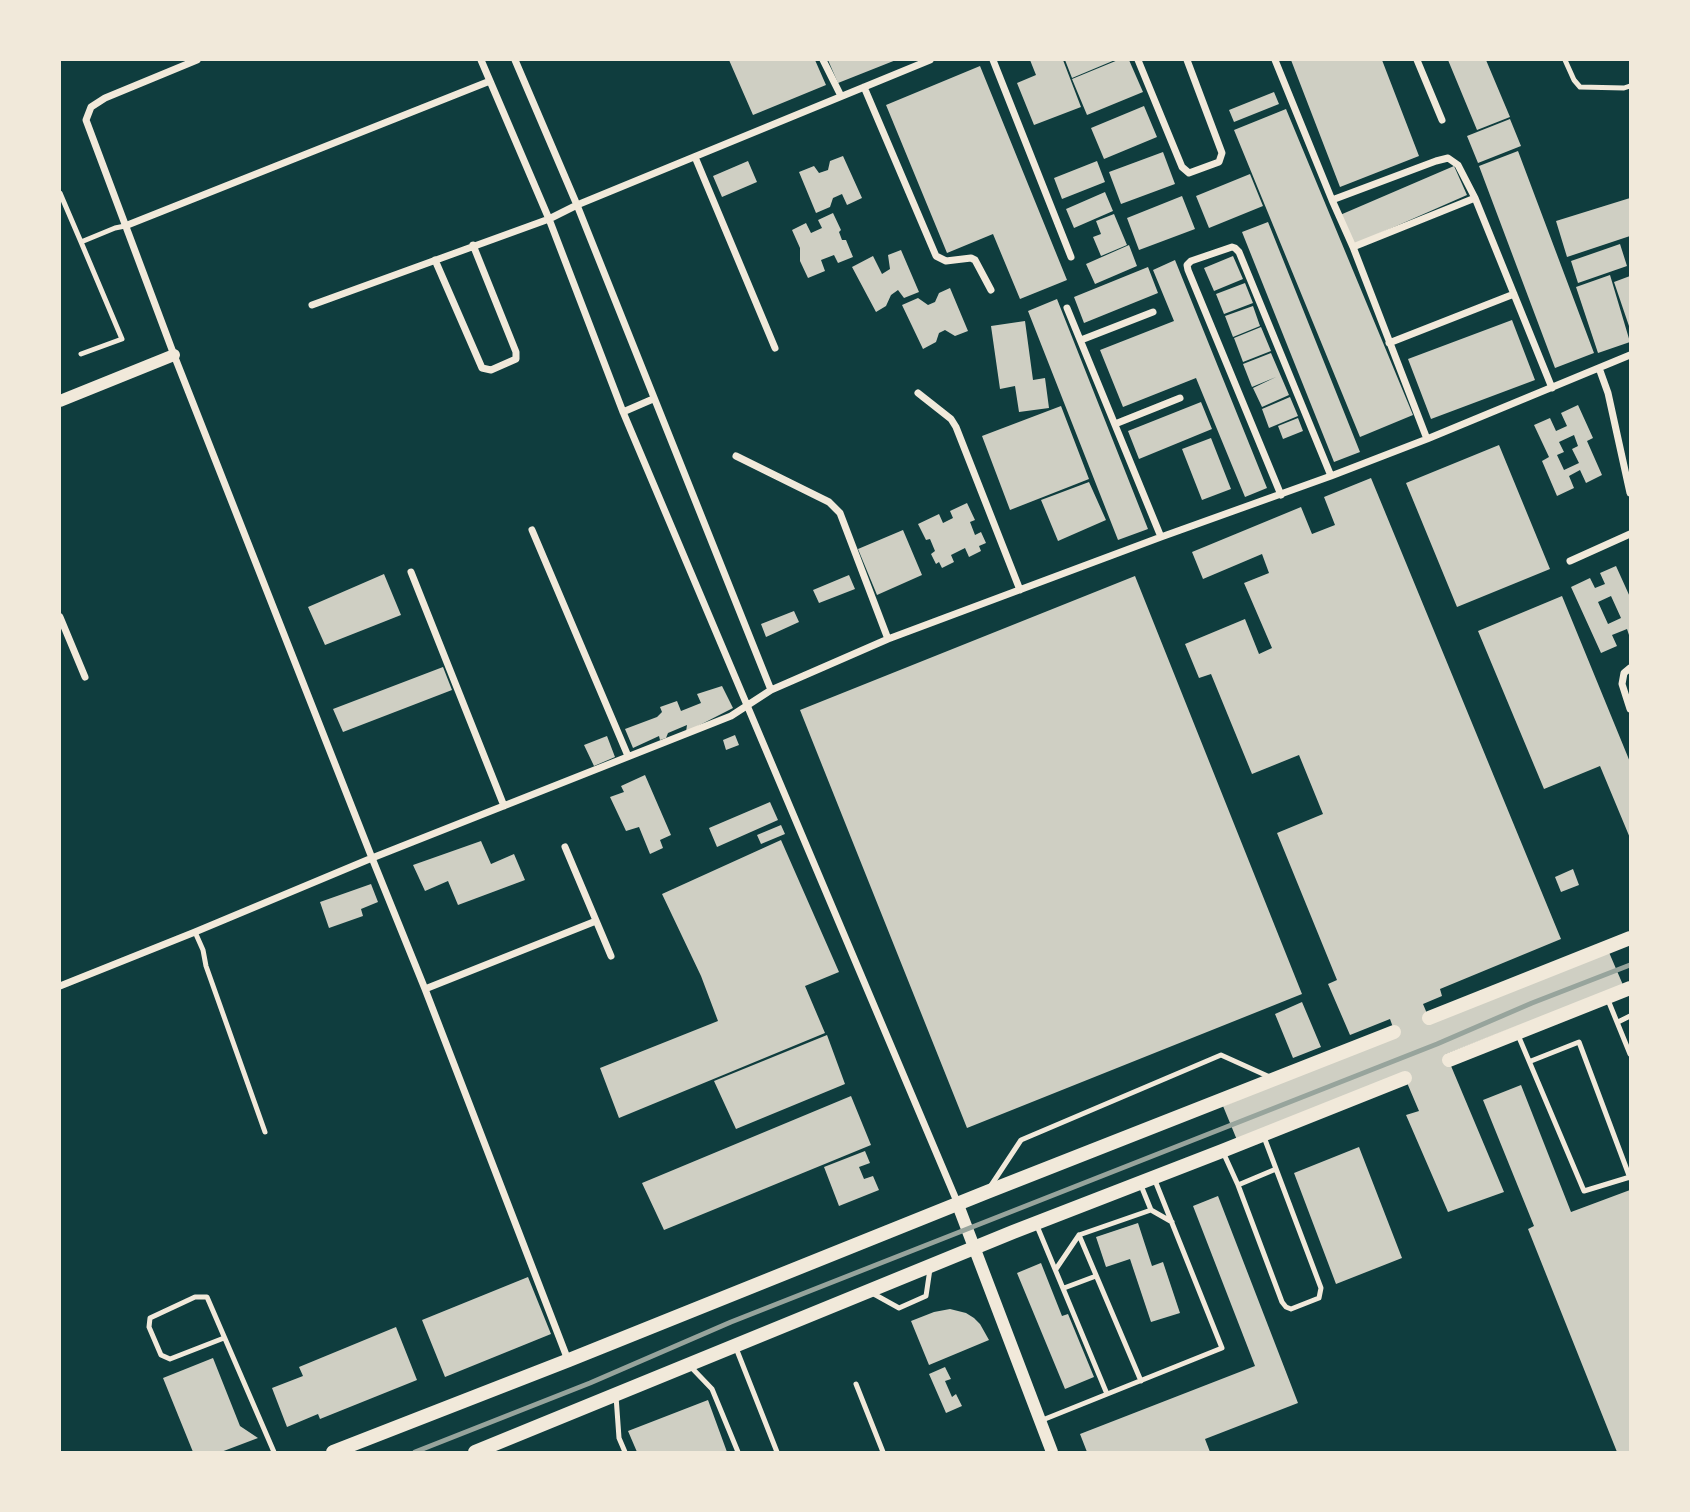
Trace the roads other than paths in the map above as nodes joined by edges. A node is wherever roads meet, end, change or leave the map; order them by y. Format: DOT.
graph roads {
  1 [pos="197,60"];
  2 [pos="481,60"];
  3 [pos="515,60"];
  4 [pos="824,60"];
  5 [pos="930,60"];
  6 [pos="993,60"];
  7 [pos="1138,60"];
  8 [pos="1187,60"];
  9 [pos="1275,60"];
  10 [pos="1417,60"];
  11 [pos="1565,60"];
  12 [pos="490,81"];
  13 [pos="864,86"];
  14 [pos="1630,86"];
  15 [pos="841,96"];
  16 [pos="1442,120"];
  17 [pos="695,157"];
  18 [pos="60,193"];
  19 [pos="1475,198"];
  20 [pos="1332,200"];
  21 [pos="577,205"];
  22 [pos="549,219"];
  23 [pos="125,226"];
  24 [pos="81,242"];
  25 [pos="473,246"];
  26 [pos="1353,247"];
  27 [pos="1071,257"];
  28 [pos="435,261"];
  29 [pos="991,290"];
  30 [pos="1514,294"];
  31 [pos="312,306"];
  32 [pos="1067,307"];
  33 [pos="1153,312"];
  34 [pos="1081,341"];
  35 [pos="1390,343"];
  36 [pos="775,348"];
  37 [pos="81,354"];
  38 [pos="174,355"];
  39 [pos="1630,355"];
  40 [pos="1599,368"];
  41 [pos="1552,388"];
  42 [pos="918,393"];
  43 [pos="1180,398"];
  44 [pos="653,399"];
  45 [pos="60,401"];
  46 [pos="623,412"];
  47 [pos="1115,424"];
  48 [pos="1427,439"];
  49 [pos="736,456"];
  50 [pos="1331,476"];
  51 [pos="1630,492"];
  52 [pos="1281,495"];
  53 [pos="532,530"];
  54 [pos="1630,534"];
  55 [pos="1161,537"];
  56 [pos="1570,561"];
  57 [pos="411,572"];
  58 [pos="1020,590"];
  59 [pos="60,617"];
  60 [pos="888,639"];
  61 [pos="1630,668"];
  62 [pos="85,677"];
  63 [pos="771,690"];
  64 [pos="747,705"];
  65 [pos="1630,709"];
  66 [pos="628,756"];
  67 [pos="504,806"];
  68 [pos="565,847"];
  69 [pos="372,858"];
  70 [pos="596,921"];
  71 [pos="195,932"];
  72 [pos="1630,938"];
  73 [pos="611,956"];
  74 [pos="60,986"];
  75 [pos="1630,988"];
  76 [pos="425,989"];
  77 [pos="1607,997"];
  78 [pos="1630,1016"];
  79 [pos="1429,1018"];
  80 [pos="1618,1022"];
  81 [pos="1394,1032"];
  82 [pos="1517,1033"];
  83 [pos="1630,1054"];
  84 [pos="1449,1060"];
  85 [pos="1531,1061"];
  86 [pos="1405,1078"];
  87 [pos="1275,1079"];
  88 [pos="265,1132"];
  89 [pos="1263,1134"];
  90 [pos="1222,1151"];
  91 [pos="1276,1169"];
  92 [pos="1630,1178"];
  93 [pos="1147,1181"];
  94 [pos="1238,1185"];
  95 [pos="987,1192"];
  96 [pos="958,1205"];
  97 [pos="1151,1210"];
  98 [pos="1172,1222"];
  99 [pos="1036,1223"];
  100 [pos="1079,1235"];
  101 [pos="974,1248"];
  102 [pos="931,1265"];
  103 [pos="1056,1269"];
  104 [pos="1096,1276"];
  105 [pos="1064,1288"];
  106 [pos="869,1292"];
  107 [pos="224,1338"];
  108 [pos="735,1346"];
  109 [pos="569,1360"];
  110 [pos="689,1365"];
  111 [pos="1141,1381"];
  112 [pos="856,1384"];
  113 [pos="1107,1394"];
  114 [pos="616,1396"];
  115 [pos="1040,1421"];
  116 [pos="274,1452"];
  117 [pos="333,1452"];
  118 [pos="475,1452"];
  119 [pos="625,1452"];
  120 [pos="738,1452"];
  121 [pos="777,1452"];
  122 [pos="883,1452"];
  123 [pos="1052,1452"];
  1 -- 23 [label="street"];
  2 -- 12 [label="street"];
  3 -- 21 [label="street"];
  4 -- 15 [label="street"];
  5 -- 13 [label="street"];
  6 -- 27 [label="street"];
  7 -- 8 [label="street"];
  9 -- 20 [label="street"];
  10 -- 16 [label="street"];
  11 -- 14 [label="lane"];
  12 -- 22 [label="street"];
  12 -- 23 [label="street"];
  13 -- 15 [label="street"];
  13 -- 29 [label="street"];
  15 -- 17 [label="street"];
  17 -- 21 [label="street"];
  17 -- 36 [label="street"];
  18 -- 24 [label="lane"];
  19 -- 20 [label="street"];
  19 -- 26 [label="street"];
  19 -- 30 [label="street"];
  20 -- 26 [label="street"];
  21 -- 22 [label="street"];
  21 -- 44 [label="street"];
  22 -- 25 [label="street"];
  22 -- 46 [label="street"];
  23 -- 24 [label="lane"];
  23 -- 38 [label="street"];
  24 -- 37 [label="lane"];
  25 -- 28 [label="street"];
  25 -- 28 [label="street"];
  26 -- 35 [label="street"];
  28 -- 31 [label="street"];
  30 -- 35 [label="street"];
  30 -- 41 [label="street"];
  32 -- 34 [label="street"];
  33 -- 34 [label="street"];
  34 -- 47 [label="street"];
  35 -- 48 [label="street"];
  38 -- 45 [label="street"];
  38 -- 69 [label="street"];
  39 -- 40 [label="street"];
  40 -- 41 [label="street"];
  40 -- 51 [label="street"];
  41 -- 48 [label="street"];
  42 -- 58 [label="street"];
  43 -- 47 [label="street"];
  44 -- 46 [label="street"];
  44 -- 63 [label="street"];
  46 -- 64 [label="street"];
  47 -- 55 [label="street"];
  48 -- 50 [label="street"];
  49 -- 60 [label="street"];
  50 -- 52 [label="street"];
  50 -- 52 [label="street"];
  52 -- 55 [label="street"];
  53 -- 66 [label="street"];
  54 -- 56 [label="street"];
  55 -- 58 [label="street"];
  57 -- 67 [label="street"];
  58 -- 60 [label="street"];
  59 -- 62 [label="street"];
  60 -- 63 [label="street"];
  61 -- 65 [label="street"];
  63 -- 64 [label="street"];
  64 -- 66 [label="street"];
  64 -- 96 [label="street"];
  66 -- 67 [label="street"];
  67 -- 69 [label="street"];
  68 -- 70 [label="street"];
  69 -- 71 [label="street"];
  69 -- 76 [label="street"];
  70 -- 73 [label="street"];
  70 -- 76 [label="street"];
  71 -- 74 [label="street"];
  71 -- 88 [label="lane"];
  72 -- 79 [label="main road"];
  75 -- 77 [label="main road"];
  76 -- 109 [label="street"];
  77 -- 80 [label="lane"];
  77 -- 82 [label="main road"];
  78 -- 80 [label="lane"];
  80 -- 83 [label="lane"];
  81 -- 87 [label="main road"];
  82 -- 84 [label="main road"];
  82 -- 85 [label="lane"];
  85 -- 92 [label="lane"];
  85 -- 92 [label="lane"];
  86 -- 89 [label="main road"];
  87 -- 95 [label="main road"];
  87 -- 95 [label="lane"];
  89 -- 90 [label="main road"];
  89 -- 91 [label="lane"];
  90 -- 93 [label="main road"];
  90 -- 94 [label="lane"];
  91 -- 94 [label="lane"];
  91 -- 94 [label="lane"];
  93 -- 97 [label="lane"];
  93 -- 98 [label="lane"];
  93 -- 99 [label="main road"];
  95 -- 96 [label="main road"];
  96 -- 101 [label="street"];
  96 -- 109 [label="main road"];
  97 -- 98 [label="lane"];
  97 -- 100 [label="lane"];
  98 -- 111 [label="lane"];
  99 -- 101 [label="main road"];
  99 -- 103 [label="lane"];
  100 -- 103 [label="lane"];
  100 -- 104 [label="lane"];
  101 -- 102 [label="main road"];
  101 -- 115 [label="street"];
  102 -- 106 [label="main road"];
  102 -- 106 [label="lane"];
  103 -- 105 [label="lane"];
  104 -- 105 [label="lane"];
  104 -- 111 [label="lane"];
  105 -- 113 [label="lane"];
  106 -- 108 [label="main road"];
  107 -- 107 [label="lane"];
  107 -- 116 [label="lane"];
  108 -- 110 [label="main road"];
  108 -- 121 [label="lane"];
  109 -- 117 [label="main road"];
  110 -- 114 [label="main road"];
  110 -- 120 [label="lane"];
  111 -- 113 [label="lane"];
  112 -- 122 [label="lane"];
  113 -- 115 [label="lane"];
  114 -- 118 [label="main road"];
  114 -- 119 [label="lane"];
  115 -- 123 [label="street"];
}
